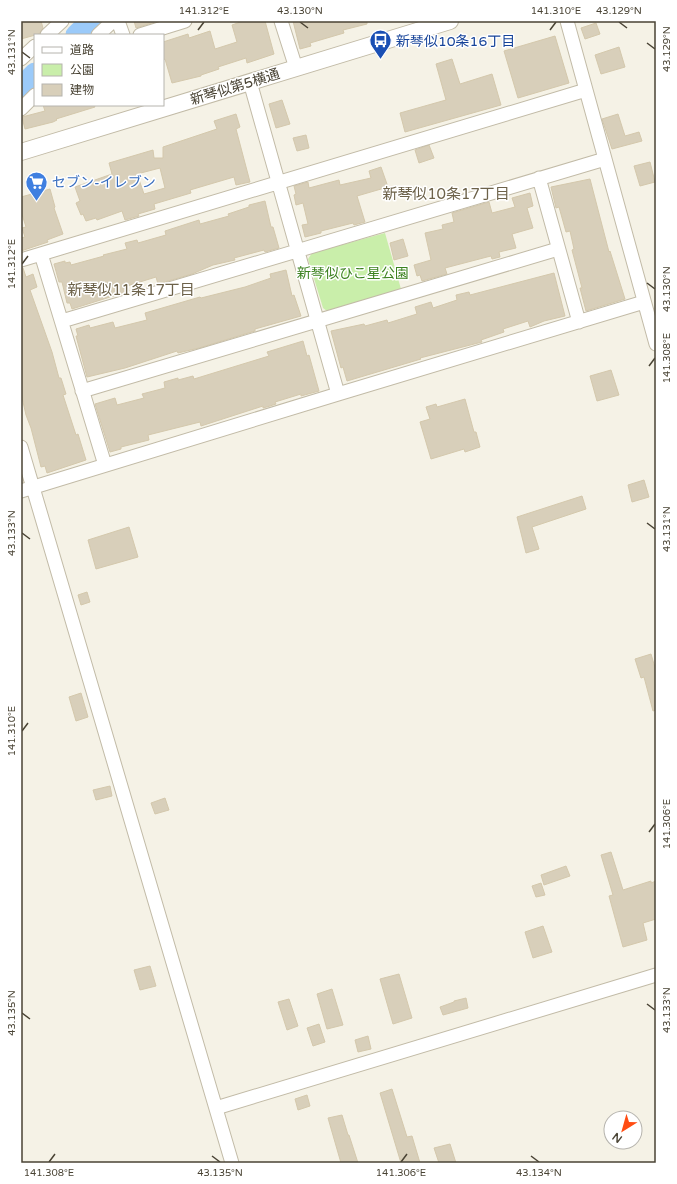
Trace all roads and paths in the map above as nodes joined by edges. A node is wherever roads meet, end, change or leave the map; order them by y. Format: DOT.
graph roads {
  1 [pos="62,21"];
  2 [pos="113,21"];
  3 [pos="118,21"];
  4 [pos="185,21"];
  5 [pos="281,21"];
  6 [pos="450,21"];
  7 [pos="567,21"];
  8 [pos="48,34"];
  9 [pos="99,34"];
  10 [pos="123,34"];
  11 [pos="143,34"];
  12 [pos="34,47"];
  13 [pos="21,59"];
  14 [pos="296,68"];
  15 [pos="250,82"];
  16 [pos="586,90"];
  17 [pos="34,96"];
  18 [pos="164,104"];
  19 [pos="158,106"];
  20 [pos="21,109"];
  21 [pos="146,109"];
  22 [pos="21,152"];
  23 [pos="605,159"];
  24 [pos="539,178"];
  25 [pos="278,183"];
  26 [pos="558,249"];
  27 [pos="298,251"];
  28 [pos="41,254"];
  29 [pos="21,260"];
  30 [pos="644,302"];
  31 [pos="62,321"];
  32 [pos="318,321"];
  33 [pos="579,322"];
  34 [pos="656,344"];
  35 [pos="82,391"];
  36 [pos="338,394"];
  37 [pos="21,447"];
  38 [pos="104,465"];
  39 [pos="27,489"];
  40 [pos="656,975"];
  41 [pos="216,1108"];
  42 [pos="232,1163"];
  1 -- 8 [label="street"];
  2 -- 9 [label="street"];
  3 -- 10 [label="street"];
  4 -- 11 [label="street"];
  5 -- 14 [label="street"];
  6 -- 14 [label="street, 新琴似第5横通"];
  7 -- 16 [label="street"];
  12 -- 13 [label="street"];
  14 -- 15 [label="street, 新琴似第5横通"];
  15 -- 18 [label="street, 新琴似第5横通"];
  15 -- 25 [label="street"];
  16 -- 23 [label="street"];
  16 -- 25 [label="street"];
  17 -- 20 [label="street"];
  19 -- 21 [label="street, 新琴似第5横通"];
  21 -- 22 [label="street, 新琴似第5横通"];
  23 -- 24 [label="street"];
  23 -- 30 [label="street"];
  24 -- 26 [label="street"];
  24 -- 27 [label="street"];
  25 -- 27 [label="street"];
  25 -- 28 [label="street"];
  26 -- 32 [label="street"];
  26 -- 33 [label="street"];
  27 -- 31 [label="street"];
  27 -- 32 [label="street"];
  28 -- 29 [label="street"];
  28 -- 31 [label="street"];
  30 -- 33 [label="street"];
  30 -- 34 [label="street"];
  31 -- 35 [label="street"];
  32 -- 35 [label="street"];
  32 -- 36 [label="street"];
  33 -- 36 [label="street"];
  35 -- 38 [label="street"];
  36 -- 38 [label="street"];
  37 -- 39 [label="street"];
  38 -- 39 [label="street"];
  39 -- 41 [label="street"];
  40 -- 41 [label="street"];
  41 -- 42 [label="street"];
}
